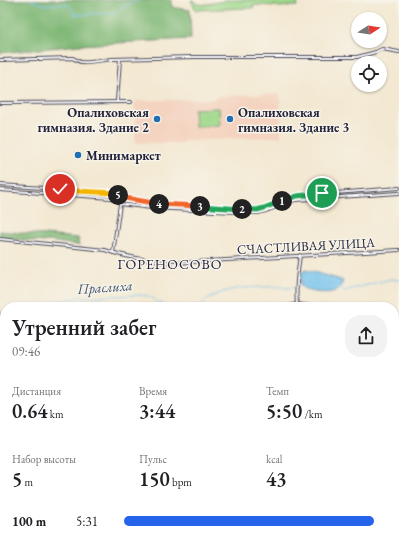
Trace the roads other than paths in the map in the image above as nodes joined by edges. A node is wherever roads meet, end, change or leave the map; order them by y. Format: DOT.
graph roads {
  1 [pos="399,52"];
  2 [pos="120,58"];
  3 [pos="0,60"];
  4 [pos="117,102"];
  5 [pos="131,102"];
  6 [pos="0,103"];
  7 [pos="0,185"];
  8 [pos="399,188"];
  9 [pos="0,190"];
  10 [pos="399,193"];
  11 [pos="120,204"];
  12 [pos="0,239"];
  13 [pos="399,250"];
  14 [pos="113,253"];
  15 [pos="300,255"];
  16 [pos="297,302"];
  1 -- 2 [label="street"];
  2 -- 3 [label="street"];
  2 -- 4 [label="street"];
  4 -- 5 [label="street"];
  4 -- 6 [label="street"];
  7 -- 8 [label="street"];
  9 -- 11 [label="street"];
  10 -- 11 [label="street"];
  11 -- 14 [label="street"];
  12 -- 14 [label="street, СЧАСТЛИВАЯ УЛИЦА"];
  13 -- 15 [label="street, СЧАСТЛИВАЯ УЛИЦА"];
  14 -- 15 [label="street, СЧАСТЛИВАЯ УЛИЦА"];
  15 -- 16 [label="street"];
}
